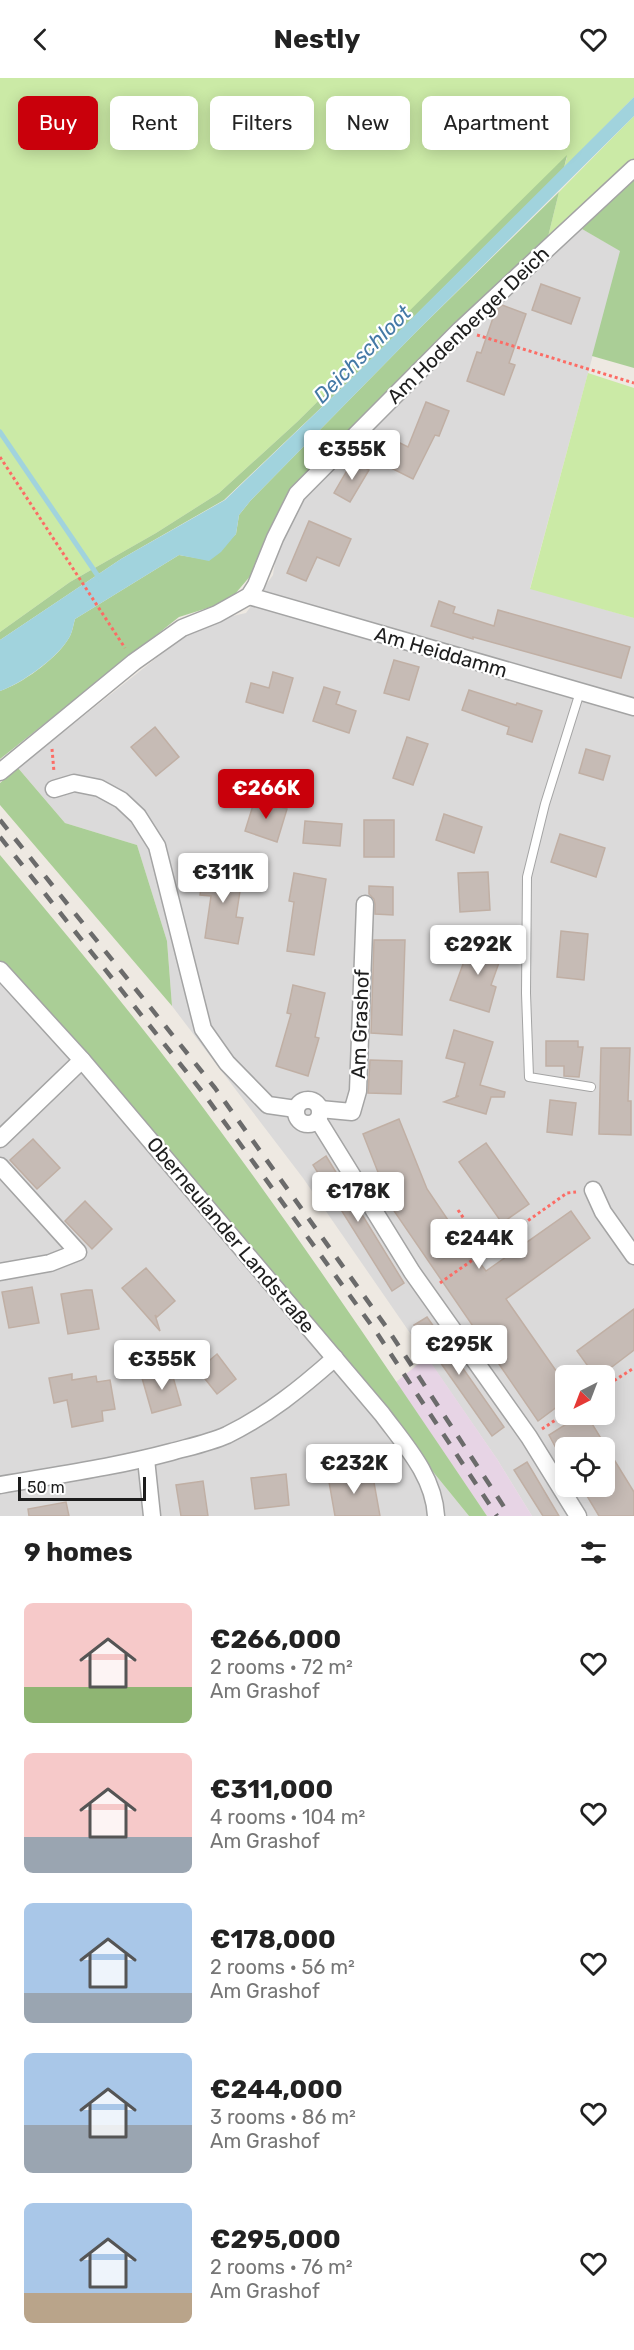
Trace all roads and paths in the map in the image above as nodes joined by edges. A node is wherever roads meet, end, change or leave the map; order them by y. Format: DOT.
graph roads {
  1 [pos="634,168"];
  2 [pos="460,330"];
  3 [pos="634,383"];
  4 [pos="0,457"];
  5 [pos="249,596"];
  6 [pos="134,662"];
  7 [pos="580,692"];
  8 [pos="634,707"];
  9 [pos="50,732"];
  10 [pos="0,772"];
  11 [pos="54,789"];
  12 [pos="365,904"];
  13 [pos="0,970"];
  14 [pos="82,1060"];
  15 [pos="591,1087"];
  16 [pos="319,1115"];
  17 [pos="0,1138"];
  18 [pos="0,1166"];
  19 [pos="593,1190"];
  20 [pos="458,1210"];
  21 [pos="486,1251"];
  22 [pos="634,1256"];
  23 [pos="0,1272"];
  24 [pos="426,1293"];
  25 [pos="335,1358"];
  26 [pos="634,1368"];
  27 [pos="615,1381"];
  28 [pos="555,1420"];
  29 [pos="529,1437"];
  30 [pos="146,1459"];
  31 [pos="0,1485"];
  32 [pos="153,1516"];
  33 [pos="436,1516"];
  34 [pos="578,1516"];
  1 -- 2 [label="street, Am Hodenberger Deich"];
  2 -- 3 [label="path"];
  2 -- 5 [label="street, Am Hodenberger Deich"];
  4 -- 6 [label="path"];
  5 -- 6 [label="street"];
  5 -- 7 [label="street, Am Heiddamm"];
  6 -- 9 [label="street"];
  7 -- 8 [label="street, Am Heiddamm"];
  7 -- 15 [label="lane"];
  9 -- 10 [label="street"];
  9 -- 11 [label="path"];
  11 -- 16 [label="street, Am Grashof"];
  12 -- 16 [label="street, Am Grashof"];
  13 -- 14 [label="street, Oberneulander Landstraße"];
  14 -- 17 [label="street"];
  14 -- 25 [label="street, Oberneulander Landstraße"];
  16 -- 24 [label="street"];
  18 -- 23 [label="street"];
  19 -- 21 [label="path"];
  19 -- 22 [label="street"];
  20 -- 21 [label="path"];
  21 -- 24 [label="path"];
  24 -- 29 [label="street"];
  25 -- 30 [label="street"];
  25 -- 33 [label="street, Oberneulander Landstraße"];
  26 -- 27 [label="path"];
  28 -- 29 [label="path"];
  29 -- 34 [label="street"];
  30 -- 31 [label="street"];
  30 -- 32 [label="street"];
}
